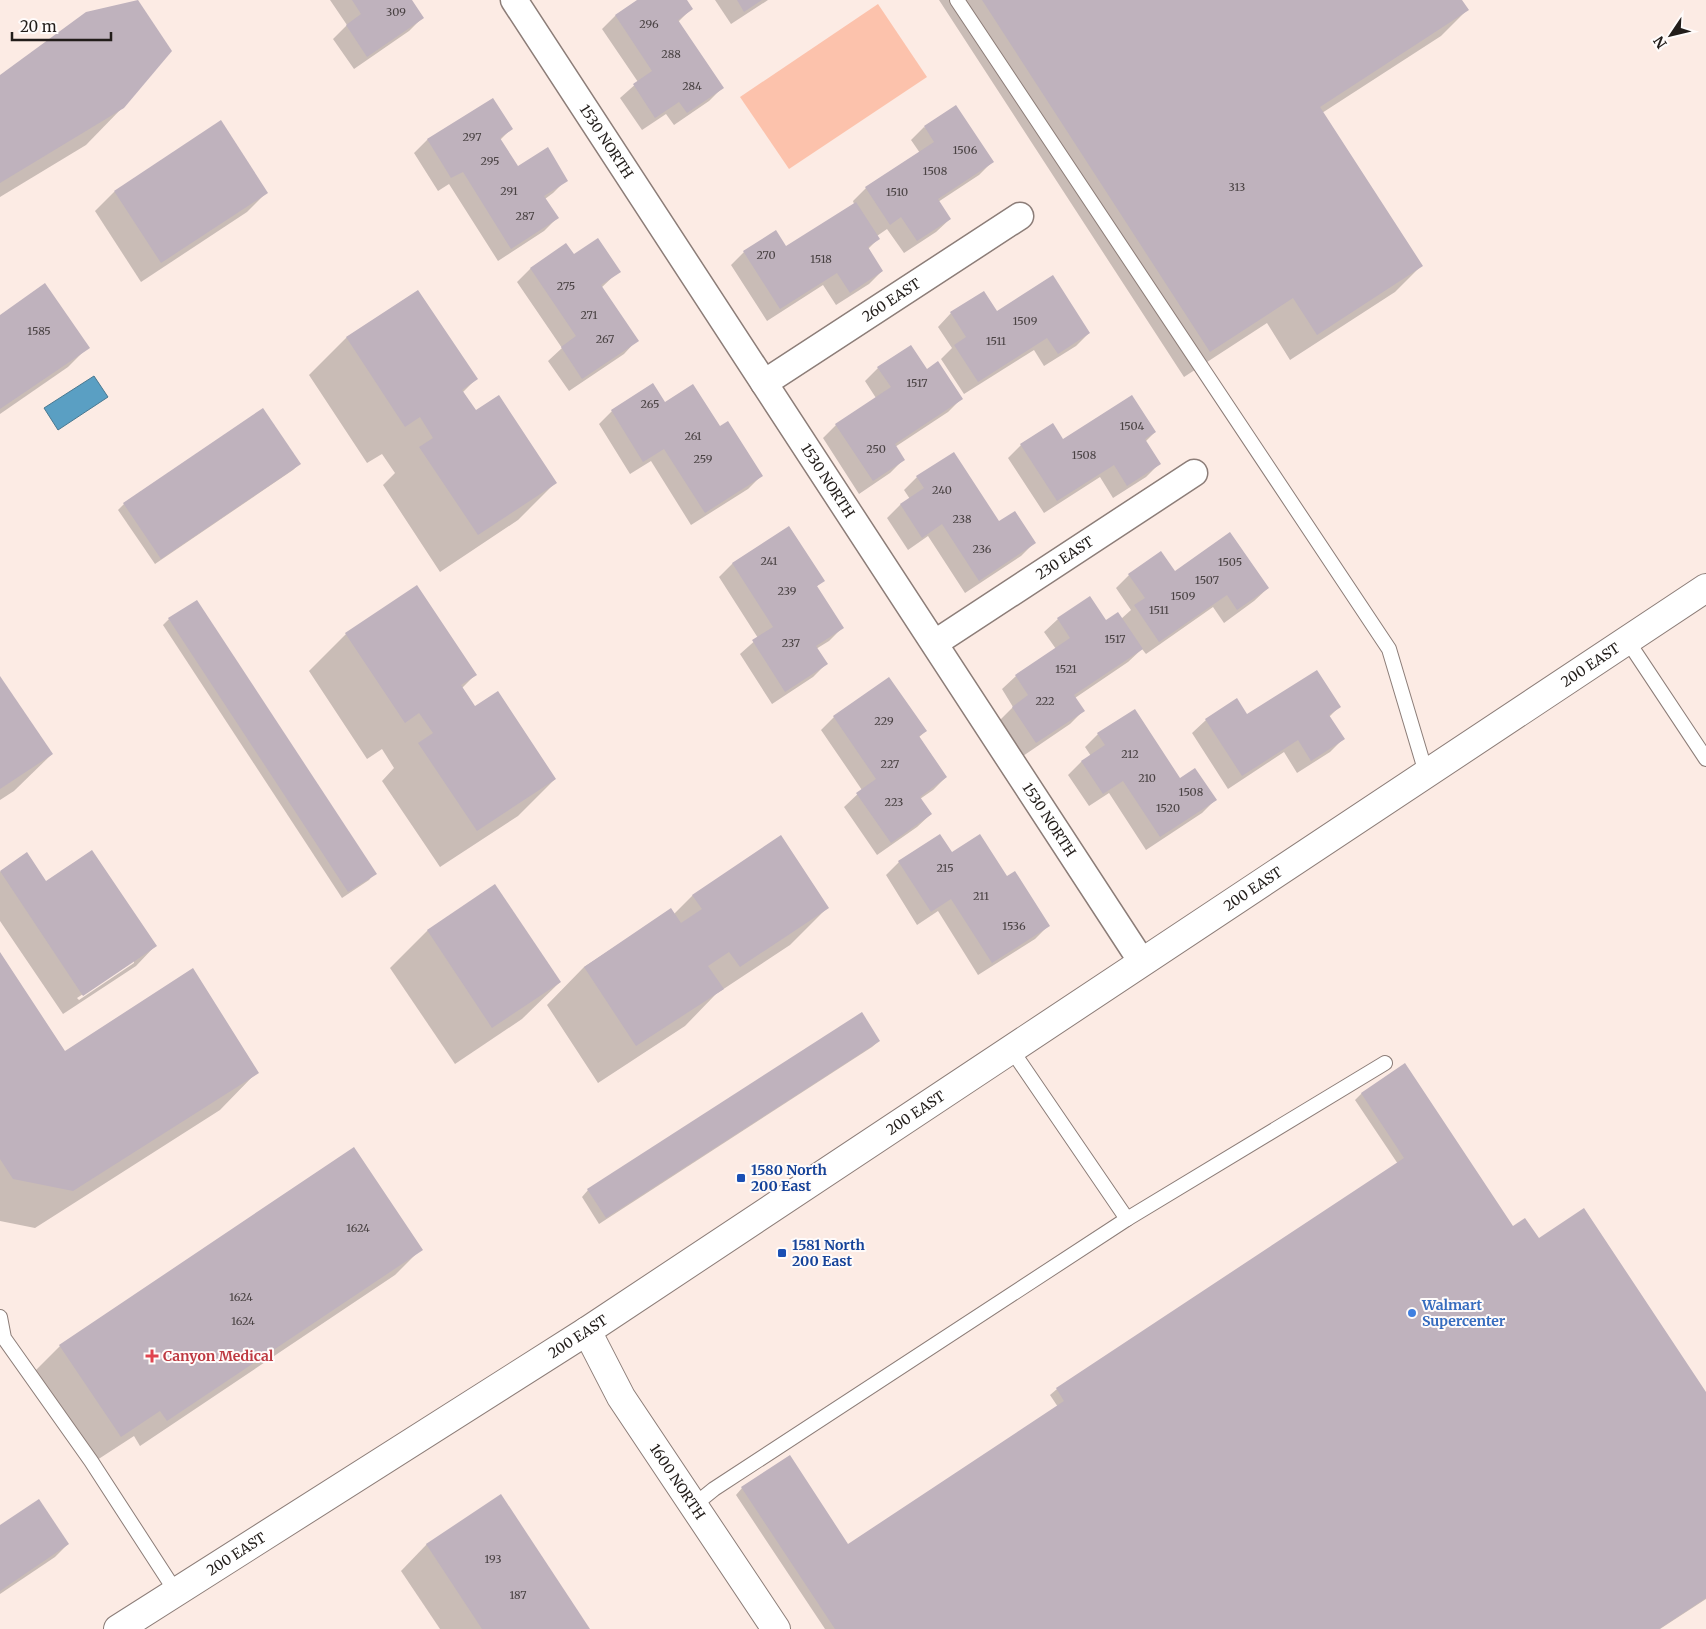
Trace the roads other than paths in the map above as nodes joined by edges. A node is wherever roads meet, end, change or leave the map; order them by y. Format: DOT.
graph roads {
  1 [pos="957,0"];
  2 [pos="525,4"];
  3 [pos="1020,216"];
  4 [pos="764,383"];
  5 [pos="1194,473"];
  6 [pos="1706,588"];
  7 [pos="1627,640"];
  8 [pos="935,643"];
  9 [pos="1706,759"];
  10 [pos="1426,773"];
  11 [pos="1142,962"];
  12 [pos="1011,1049"];
  13 [pos="1385,1063"];
  14 [pos="1127,1219"];
  15 [pos="0,1317"];
  16 [pos="587,1331"];
  17 [pos="693,1506"];
  18 [pos="176,1592"];
  19 [pos="118,1629"];
  20 [pos="776,1629"];
  1 -- 10 [label="lane"];
  2 -- 4 [label="street, 1530 NORTH"];
  3 -- 4 [label="street, 260 EAST"];
  4 -- 8 [label="street, 1530 NORTH"];
  5 -- 8 [label="street, 230 EAST"];
  6 -- 7 [label="main road, 200 EAST"];
  7 -- 9 [label="lane"];
  7 -- 10 [label="main road, 200 EAST"];
  8 -- 11 [label="street, 1530 NORTH"];
  10 -- 11 [label="main road, 200 EAST"];
  11 -- 12 [label="main road, 200 EAST"];
  12 -- 14 [label="lane"];
  12 -- 16 [label="main road, 200 EAST"];
  13 -- 14 [label="lane"];
  14 -- 17 [label="lane"];
  15 -- 18 [label="lane"];
  16 -- 17 [label="main road, 1600 NORTH"];
  16 -- 18 [label="main road, 200 EAST"];
  17 -- 20 [label="main road, 1600 NORTH"];
  18 -- 19 [label="main road, 200 EAST"];
}
